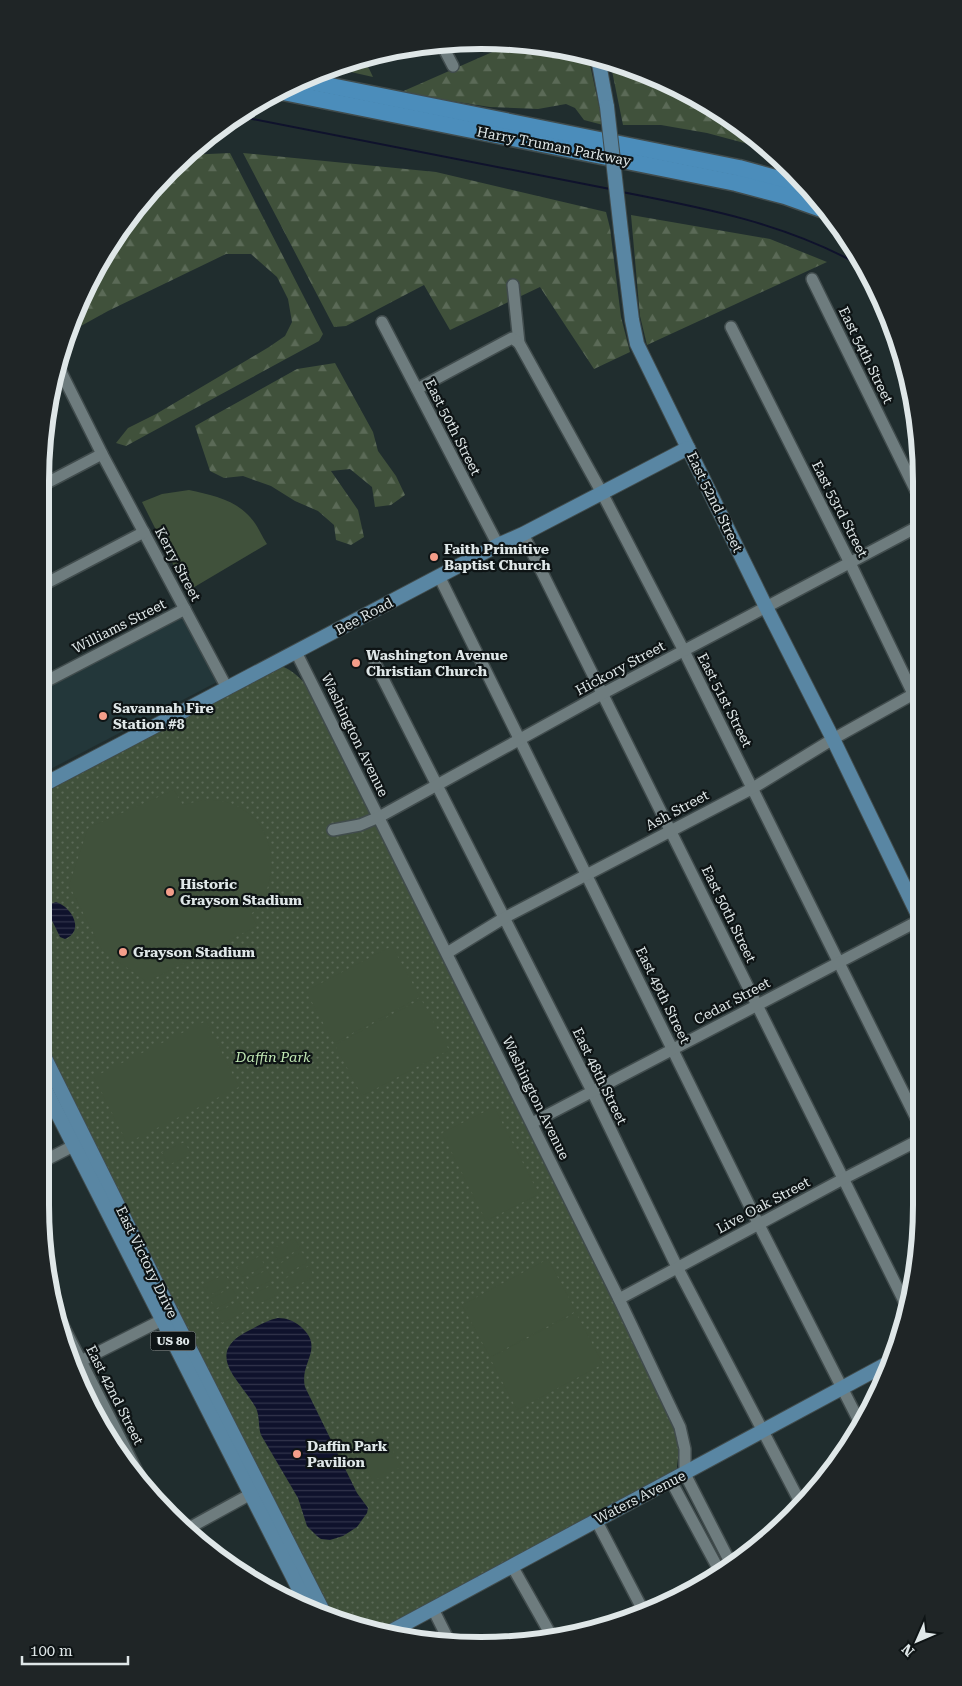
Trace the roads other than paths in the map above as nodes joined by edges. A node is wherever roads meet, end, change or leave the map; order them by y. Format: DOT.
graph roads {
  1 [pos="445,51"];
  2 [pos="599,65"];
  3 [pos="453,66"];
  4 [pos="314,83"];
  5 [pos="289,93"];
  6 [pos="283,97"];
  7 [pos="441,124"];
  8 [pos="710,162"];
  9 [pos="783,171"];
  10 [pos="794,183"];
  11 [pos="815,207"];
  12 [pos="812,279"];
  13 [pos="513,285"];
  14 [pos="382,322"];
  15 [pos="731,327"];
  16 [pos="519,343"];
  17 [pos="62,374"];
  18 [pos="417,389"];
  19 [pos="688,448"];
  20 [pos="102,454"];
  21 [pos="49,482"];
  22 [pos="913,487"];
  23 [pos="602,493"];
  24 [pos="913,529"];
  25 [pos="144,532"];
  26 [pos="523,534"];
  27 [pos="498,545"];
  28 [pos="850,563"];
  29 [pos="439,576"];
  30 [pos="49,582"];
  31 [pos="766,607"];
  32 [pos="185,609"];
  33 [pos="684,651"];
  34 [pos="296,652"];
  35 [pos="375,663"];
  36 [pos="49,680"];
  37 [pos="913,686"];
  38 [pos="227,688"];
  39 [pos="602,694"];
  40 [pos="913,694"];
  41 [pos="833,739"];
  42 [pos="519,740"];
  43 [pos="49,781"];
  44 [pos="436,785"];
  45 [pos="753,788"];
  46 [pos="379,817"];
  47 [pos="333,830"];
  48 [pos="671,830"];
  49 [pos="587,875"];
  50 [pos="913,905"];
  51 [pos="504,918"];
  52 [pos="913,924"];
  53 [pos="447,953"];
  54 [pos="839,962"];
  55 [pos="757,1005"];
  56 [pos="673,1049"];
  57 [pos="49,1066"];
  58 [pos="592,1091"];
  59 [pos="49,1097"];
  60 [pos="913,1112"];
  61 [pos="532,1123"];
  62 [pos="87,1140"];
  63 [pos="913,1143"];
  64 [pos="74,1146"];
  65 [pos="49,1158"];
  66 [pos="843,1179"];
  67 [pos="759,1224"];
  68 [pos="677,1267"];
  69 [pos="619,1299"];
  70 [pos="903,1300"];
  71 [pos="162,1320"];
  72 [pos="183,1334"];
  73 [pos="79,1362"];
  74 [pos="881,1367"];
  75 [pos="86,1379"];
  76 [pos="842,1388"];
  77 [pos="857,1417"];
  78 [pos="763,1431"];
  79 [pos="122,1445"];
  80 [pos="685,1474"];
  81 [pos="671,1481"];
  82 [pos="256,1491"];
  83 [pos="798,1499"];
  84 [pos="596,1520"];
  85 [pos="192,1526"];
  86 [pos="728,1559"];
  87 [pos="512,1566"];
  88 [pos="716,1567"];
  89 [pos="302,1571"];
  90 [pos="304,1599"];
  91 [pos="319,1605"];
  92 [pos="641,1606"];
  93 [pos="327,1608"];
  94 [pos="432,1609"];
  95 [pos="395,1629"];
  96 [pos="550,1632"];
  97 [pos="446,1636"];
  1 -- 3 [label="street"];
  2 -- 19 [label="main road, East 52nd Street, bridge"];
  4 -- 8 [label="highway, Harry Truman Parkway"];
  5 -- 7 [label="highway, Harry Truman Parkway"];
  6 -- 7 [label="highway"];
  7 -- 11 [label="highway, Harry Truman Parkway"];
  8 -- 9 [label="highway"];
  8 -- 10 [label="highway, Harry Truman Parkway"];
  12 -- 22 [label="street, East 54th Street"];
  13 -- 16 [label="street, East 51st Street"];
  14 -- 18 [label="street, East 50th Street"];
  15 -- 28 [label="street, East 53rd Street"];
  16 -- 18 [label="street"];
  16 -- 23 [label="street, East 51st Street"];
  17 -- 20 [label="street, Kerry Street"];
  18 -- 27 [label="street, East 50th Street"];
  19 -- 23 [label="main road, Bee Road"];
  19 -- 31 [label="main road, East 52nd Street"];
  20 -- 21 [label="street"];
  20 -- 25 [label="street, Kerry Street"];
  23 -- 26 [label="main road, Bee Road"];
  23 -- 33 [label="street, East 51st Street"];
  24 -- 28 [label="street, Hickory Street"];
  25 -- 30 [label="street"];
  25 -- 32 [label="street, Kerry Street"];
  26 -- 27 [label="main road, Bee Road"];
  26 -- 39 [label="street, East 50th Street"];
  27 -- 29 [label="main road, Bee Road"];
  28 -- 31 [label="street, Hickory Street"];
  28 -- 37 [label="street, East 53rd Street"];
  29 -- 34 [label="main road, Bee Road"];
  29 -- 42 [label="street, East 49th Street"];
  31 -- 33 [label="street, Hickory Street"];
  31 -- 41 [label="main road, East 52nd Street"];
  32 -- 36 [label="street, Williams Street"];
  32 -- 38 [label="street, Kerry Street"];
  33 -- 39 [label="street, Hickory Street"];
  33 -- 45 [label="street, East 51st Street"];
  34 -- 38 [label="main road, Bee Road"];
  34 -- 46 [label="street, Washington Avenue"];
  35 -- 44 [label="street, East 48th Street"];
  38 -- 43 [label="main road, Bee Road"];
  39 -- 42 [label="street, Hickory Street"];
  39 -- 48 [label="street, East 50th Street"];
  40 -- 41 [label="street, Ash Street"];
  41 -- 45 [label="street, Ash Street"];
  41 -- 50 [label="main road, East 52nd Street"];
  42 -- 44 [label="street, Hickory Street"];
  42 -- 49 [label="street, East 49th Street"];
  44 -- 46 [label="street, Hickory Street"];
  44 -- 51 [label="street, East 48th Street"];
  45 -- 48 [label="street, Ash Street"];
  45 -- 54 [label="street, East 51st Street"];
  46 -- 47 [label="street, Hickory Street"];
  46 -- 53 [label="street, Washington Avenue"];
  48 -- 49 [label="street, Ash Street"];
  48 -- 55 [label="street, East 50th Street"];
  49 -- 51 [label="street, Ash Street"];
  49 -- 56 [label="street, East 49th Street"];
  51 -- 53 [label="street, Ash Street"];
  51 -- 58 [label="street, East 48th Street"];
  52 -- 54 [label="street, Cedar Street"];
  53 -- 61 [label="street, Washington Avenue"];
  54 -- 55 [label="street, Cedar Street"];
  54 -- 60 [label="street, East 51st Street"];
  55 -- 56 [label="street, Cedar Street"];
  55 -- 66 [label="street, East 50th Street"];
  56 -- 58 [label="street, Cedar Street"];
  56 -- 67 [label="street, East 49th Street"];
  57 -- 62 [label="main road, East Victory Drive / US 80"];
  58 -- 61 [label="street, Cedar Street"];
  58 -- 68 [label="street, East 48th Street"];
  59 -- 64 [label="main road, East Victory Drive / US 80"];
  61 -- 69 [label="street, Washington Avenue"];
  62 -- 64 [label="street"];
  62 -- 72 [label="main road, East Victory Drive / US 80"];
  63 -- 66 [label="street, Live Oak Street"];
  64 -- 65 [label="street"];
  64 -- 71 [label="main road, East Victory Drive / US 80"];
  66 -- 67 [label="street, Live Oak Street"];
  66 -- 70 [label="street, East 50th Street"];
  67 -- 68 [label="street, Live Oak Street"];
  67 -- 76 [label="street, East 49th Street"];
  68 -- 69 [label="street, Live Oak Street"];
  68 -- 78 [label="street, East 48th Street"];
  69 -- 80 [label="street, Washington Avenue"];
  71 -- 72 [label="main road"];
  71 -- 73 [label="street"];
  71 -- 82 [label="main road, East Victory Drive / US 80"];
  72 -- 82 [label="main road, East Victory Drive / US 80"];
  74 -- 76 [label="main road, Waters Avenue"];
  75 -- 79 [label="street, East 42nd Street"];
  76 -- 77 [label="street, East 49th Street"];
  76 -- 78 [label="main road, Waters Avenue"];
  78 -- 80 [label="main road, Waters Avenue"];
  78 -- 83 [label="street, East 48th Street"];
  80 -- 81 [label="main road, Waters Avenue"];
  80 -- 86 [label="street, Washington Avenue"];
  81 -- 84 [label="main road, Waters Avenue"];
  81 -- 88 [label="street"];
  82 -- 85 [label="street"];
  82 -- 89 [label="main road, East Victory Drive / US 80"];
  82 -- 90 [label="main road, East Victory Drive / US 80"];
  84 -- 87 [label="main road, Waters Avenue"];
  84 -- 92 [label="street"];
  87 -- 94 [label="main road, Waters Avenue"];
  87 -- 96 [label="street"];
  89 -- 91 [label="main road, East Victory Drive / US 80"];
  89 -- 93 [label="main road"];
  94 -- 95 [label="main road, Waters Avenue"];
  94 -- 97 [label="street"];
}
